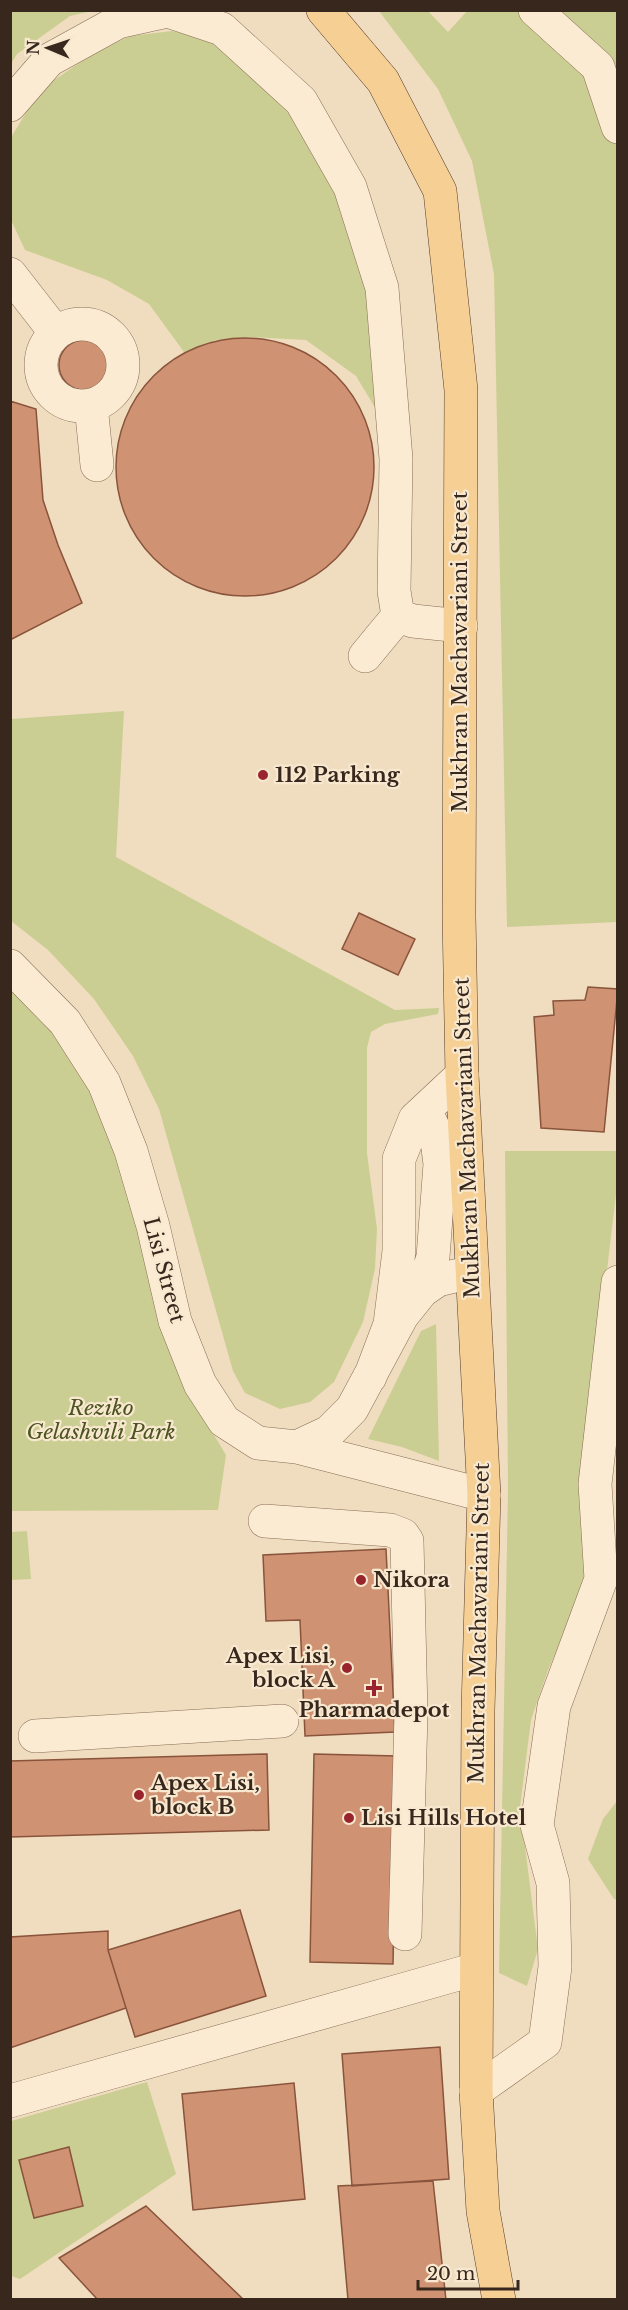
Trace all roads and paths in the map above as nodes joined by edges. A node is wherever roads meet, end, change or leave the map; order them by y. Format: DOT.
graph roads {
  1 [pos="323,10"];
  2 [pos="535,10"];
  3 [pos="10,105"];
  4 [pos="618,127"];
  5 [pos="10,274"];
  6 [pos="56,333"];
  7 [pos="91,405"];
  8 [pos="97,465"];
  9 [pos="398,616"];
  10 [pos="460,626"];
  11 [pos="365,656"];
  12 [pos="10,966"];
  13 [pos="462,1075"];
  14 [pos="425,1110"];
  15 [pos="472,1272"];
  16 [pos="617,1290"];
  17 [pos="422,1291"];
  18 [pos="370,1377"];
  19 [pos="297,1447"];
  20 [pos="484,1495"];
  21 [pos="265,1521"];
  22 [pos="282,1721"];
  23 [pos="35,1736"];
  24 [pos="405,1934"];
  25 [pos="476,1969"];
  26 [pos="476,2091"];
  27 [pos="10,2101"];
  28 [pos="499,2300"];
  1 -- 10 [label="main road, Mukhran Machavariani Street"];
  2 -- 4 [label="street"];
  3 -- 9 [label="street"];
  5 -- 6 [label="street"];
  6 -- 7 [label="street"];
  6 -- 7 [label="street"];
  7 -- 8 [label="street"];
  9 -- 10 [label="street"];
  9 -- 11 [label="street"];
  10 -- 13 [label="main road, Mukhran Machavariani Street"];
  12 -- 19 [label="street, Lisi Street"];
  13 -- 14 [label="street"];
  13 -- 15 [label="main road, Mukhran Machavariani Street"];
  14 -- 17 [label="street"];
  14 -- 18 [label="street"];
  15 -- 17 [label="street"];
  15 -- 20 [label="main road, Mukhran Machavariani Street"];
  16 -- 26 [label="street"];
  17 -- 18 [label="street"];
  18 -- 19 [label="street"];
  19 -- 20 [label="street, Lisi Street"];
  20 -- 25 [label="main road, Mukhran Machavariani Street"];
  21 -- 24 [label="street"];
  22 -- 23 [label="street"];
  25 -- 26 [label="main road, Mukhran Machavariani Street"];
  25 -- 27 [label="street"];
  26 -- 28 [label="main road, Mukhran Machavariani Street"];
}
